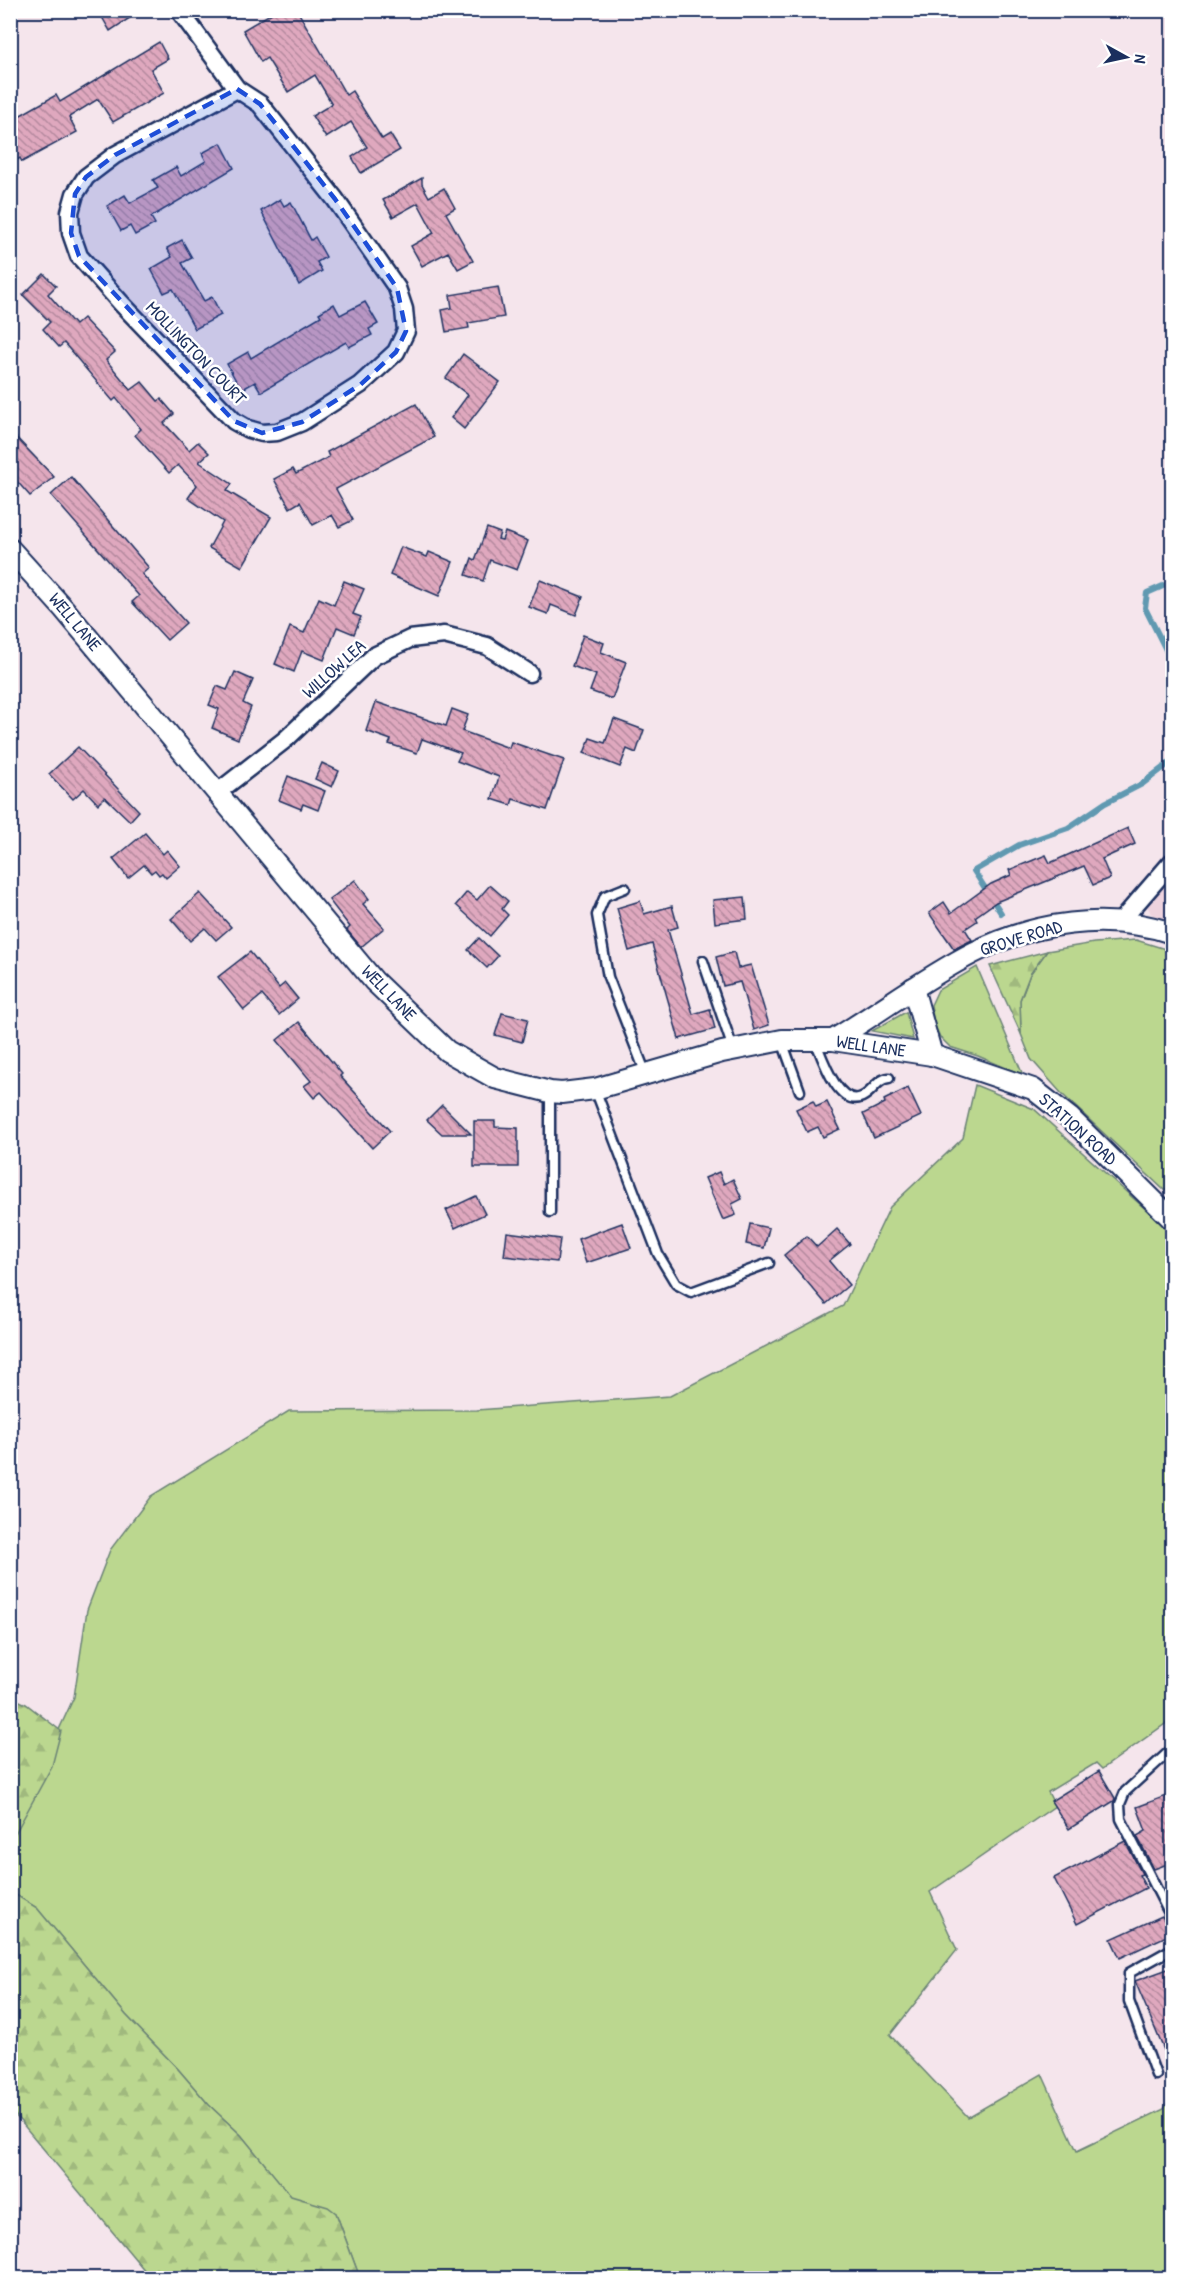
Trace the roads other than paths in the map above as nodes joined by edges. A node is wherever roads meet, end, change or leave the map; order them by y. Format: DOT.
graph roads {
  1 [pos="179,10"];
  2 [pos="237,89"];
  3 [pos="10,549"];
  4 [pos="529,673"];
  5 [pos="218,792"];
  6 [pos="1173,862"];
  7 [pos="625,888"];
  8 [pos="1120,922"];
  9 [pos="1173,933"];
  10 [pos="703,961"];
  11 [pos="913,988"];
  12 [pos="782,1040"];
  13 [pos="824,1040"];
  14 [pos="733,1049"];
  15 [pos="932,1055"];
  16 [pos="646,1075"];
  17 [pos="889,1078"];
  18 [pos="595,1089"];
  19 [pos="800,1091"];
  20 [pos="550,1092"];
  21 [pos="550,1212"];
  22 [pos="1173,1219"];
  23 [pos="769,1263"];
  24 [pos="1173,1749"];
  25 [pos="1173,1919"];
  26 [pos="1173,1949"];
  27 [pos="1156,2075"];
  1 -- 2 [label="street, MOLLINGTON COURT"];
  2 -- 2 [label="street, MOLLINGTON COURT"];
  3 -- 5 [label="street, WELL LANE"];
  4 -- 5 [label="street, WILLOW LEA"];
  5 -- 20 [label="street, WELL LANE"];
  6 -- 8 [label="street"];
  7 -- 16 [label="lane"];
  8 -- 9 [label="street, GROVE ROAD"];
  8 -- 11 [label="street, GROVE ROAD"];
  10 -- 14 [label="lane"];
  11 -- 13 [label="street, GROVE ROAD"];
  11 -- 15 [label="street"];
  12 -- 13 [label="street, WELL LANE"];
  12 -- 14 [label="street, WELL LANE"];
  12 -- 19 [label="lane"];
  13 -- 15 [label="street, WELL LANE"];
  13 -- 17 [label="lane"];
  14 -- 16 [label="street, WELL LANE"];
  15 -- 22 [label="street, STATION ROAD"];
  16 -- 18 [label="street, WELL LANE"];
  18 -- 20 [label="street, WELL LANE"];
  18 -- 23 [label="lane"];
  20 -- 21 [label="lane"];
  24 -- 25 [label="lane"];
  26 -- 27 [label="lane"];
}
